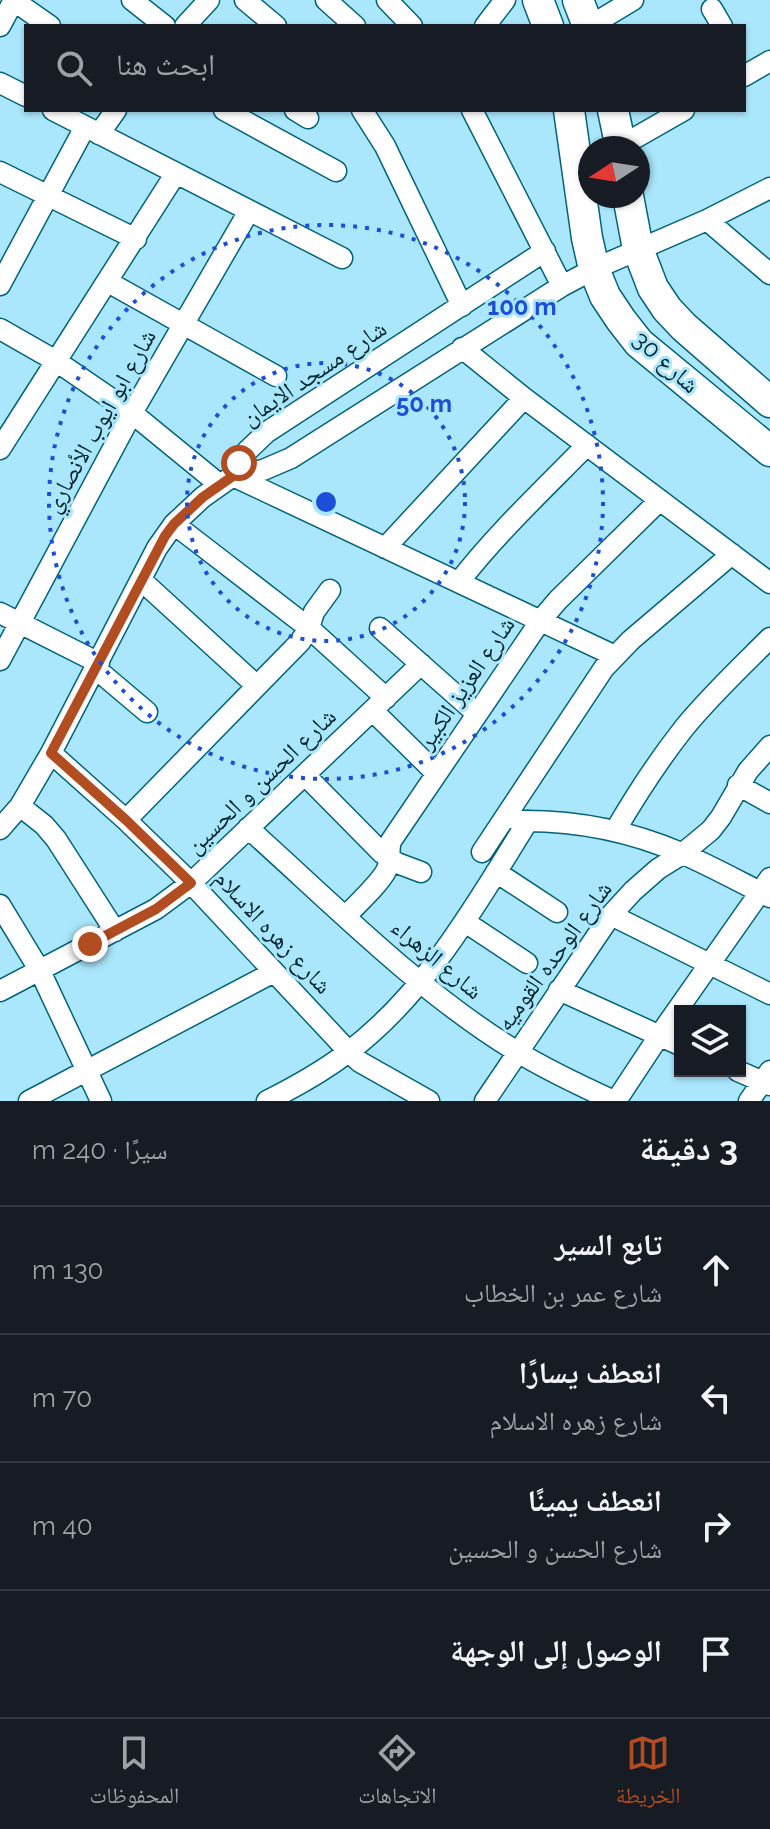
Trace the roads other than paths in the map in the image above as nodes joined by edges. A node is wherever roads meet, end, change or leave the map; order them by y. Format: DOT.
graph roads {
  1 [pos="14,0"];
  2 [pos="132,0"];
  3 [pos="209,0"];
  4 [pos="245,0"];
  5 [pos="326,0"];
  6 [pos="387,0"];
  7 [pos="505,0"];
  8 [pos="538,0"];
  9 [pos="578,0"];
  10 [pos="633,0"];
  11 [pos="47,24"];
  12 [pos="162,24"];
  13 [pos="187,24"];
  14 [pos="274,24"];
  15 [pos="353,24"];
  16 [pos="410,24"];
  17 [pos="487,24"];
  18 [pos="547,24"];
  19 [pos="588,24"];
  20 [pos="592,24"];
  21 [pos="0,26"];
  22 [pos="770,61"];
  23 [pos="746,71"];
  24 [pos="57,112"];
  25 [pos="114,112"];
  26 [pos="228,112"];
  27 [pos="363,112"];
  28 [pos="473,112"];
  29 [pos="569,112"];
  30 [pos="613,112"];
  31 [pos="681,112"];
  32 [pos="92,130"];
  33 [pos="619,136"];
  34 [pos="640,136"];
  35 [pos="336,171"];
  36 [pos="0,172"];
  37 [pos="176,173"];
  38 [pos="770,188"];
  39 [pos="48,195"];
  40 [pos="630,208"];
  41 [pos="249,211"];
  42 [pos="707,220"];
  43 [pos="136,239"];
  44 [pos="638,249"];
  45 [pos="545,251"];
  46 [pos="342,258"];
  47 [pos="594,269"];
  48 [pos="770,274"];
  49 [pos="108,282"];
  50 [pos="0,285"];
  51 [pos="562,286"];
  52 [pos="462,306"];
  53 [pos="184,324"];
  54 [pos="430,327"];
  55 [pos="0,329"];
  56 [pos="455,353"];
  57 [pos="56,361"];
  58 [pos="276,376"];
  59 [pos="524,398"];
  60 [pos="770,402"];
  61 [pos="132,413"];
  62 [pos="587,445"];
  63 [pos="0,449"];
  64 [pos="770,451"];
  65 [pos="226,480"];
  66 [pos="660,500"];
  67 [pos="174,524"];
  68 [pos="385,548"];
  69 [pos="732,554"];
  70 [pos="141,580"];
  71 [pos="459,582"];
  72 [pos="770,583"];
  73 [pos="330,590"];
  74 [pos="9,618"];
  75 [pos="541,620"];
  76 [pos="309,628"];
  77 [pos="380,628"];
  78 [pos="770,638"];
  79 [pos="615,656"];
  80 [pos="0,660"];
  81 [pos="421,664"];
  82 [pos="97,666"];
  83 [pos="257,686"];
  84 [pos="380,704"];
  85 [pos="147,712"];
  86 [pos="476,713"];
  87 [pos="770,746"];
  88 [pos="51,753"];
  89 [pos="436,773"];
  90 [pos="305,775"];
  91 [pos="738,785"];
  92 [pos="770,803"];
  93 [pos="20,806"];
  94 [pos="126,820"];
  95 [pos="502,821"];
  96 [pos="528,821"];
  97 [pos="248,828"];
  98 [pos="0,829"];
  99 [pos="615,831"];
  100 [pos="482,852"];
  101 [pos="682,854"];
  102 [pos="389,859"];
  103 [pos="421,872"];
  104 [pos="496,872"];
  105 [pos="191,883"];
  106 [pos="767,889"];
  107 [pos="0,905"];
  108 [pos="557,912"];
  109 [pos="611,915"];
  110 [pos="346,916"];
  111 [pos="465,922"];
  112 [pos="115,931"];
  113 [pos="527,963"];
  114 [pos="709,964"];
  115 [pos="40,971"];
  116 [pos="274,972"];
  117 [pos="420,982"];
  118 [pos="559,990"];
  119 [pos="0,991"];
  120 [pos="770,994"];
  121 [pos="659,1036"];
  122 [pos="674,1042"];
  123 [pos="349,1052"];
  124 [pos="517,1052"];
  125 [pos="87,1070"];
  126 [pos="746,1073"];
  127 [pos="767,1080"];
  128 [pos="280,1098"];
  129 [pos="29,1101"];
  130 [pos="101,1101"];
  131 [pos="429,1101"];
  132 [pos="485,1101"];
  133 [pos="615,1101"];
  134 [pos="749,1101"];
  1 -- 11 [label="street"];
  1 -- 21 [label="street"];
  2 -- 12 [label="street"];
  3 -- 13 [label="street"];
  4 -- 14 [label="street"];
  5 -- 15 [label="street"];
  6 -- 16 [label="street"];
  7 -- 17 [label="street"];
  8 -- 18 [label="street"];
  9 -- 19 [label="street"];
  10 -- 20 [label="street"];
  22 -- 23 [label="street"];
  24 -- 32 [label="street"];
  25 -- 32 [label="street"];
  26 -- 35 [label="street"];
  27 -- 52 [label="street"];
  28 -- 45 [label="street"];
  29 -- 47 [label="street, شارع 30"];
  30 -- 33 [label="street"];
  31 -- 34 [label="street"];
  32 -- 37 [label="street"];
  32 -- 39 [label="street"];
  36 -- 39 [label="street"];
  37 -- 41 [label="street"];
  37 -- 43 [label="street"];
  38 -- 42 [label="street"];
  39 -- 43 [label="street"];
  39 -- 50 [label="street"];
  40 -- 44 [label="street, شارع 30"];
  41 -- 46 [label="street"];
  41 -- 53 [label="street, شارع ابو ايوب الأنصاري"];
  42 -- 44 [label="street"];
  42 -- 48 [label="street"];
  43 -- 49 [label="street"];
  44 -- 47 [label="street"];
  44 -- 60 [label="street, شارع 30"];
  45 -- 51 [label="street"];
  45 -- 52 [label="street, شارع مسجد الايمان"];
  47 -- 51 [label="street"];
  47 -- 64 [label="street, شارع 30"];
  49 -- 53 [label="street"];
  49 -- 57 [label="street"];
  51 -- 56 [label="street"];
  52 -- 54 [label="street, شارع مسجد الايمان"];
  53 -- 58 [label="street"];
  53 -- 61 [label="street, شارع ابو ايوب الأنصاري"];
  54 -- 56 [label="street"];
  54 -- 65 [label="street, شارع مسجد الايمان"];
  55 -- 57 [label="street"];
  56 -- 59 [label="street"];
  56 -- 65 [label="street"];
  57 -- 61 [label="street"];
  57 -- 63 [label="street"];
  59 -- 62 [label="street"];
  59 -- 68 [label="street"];
  61 -- 65 [label="street"];
  61 -- 74 [label="street, شارع ابو ايوب الأنصاري"];
  62 -- 66 [label="street"];
  62 -- 71 [label="street"];
  65 -- 67 [label="street"];
  65 -- 68 [label="street"];
  66 -- 69 [label="street"];
  66 -- 75 [label="street, شارع العزيز الكبير"];
  67 -- 70 [label="street"];
  67 -- 76 [label="street"];
  68 -- 71 [label="street"];
  69 -- 72 [label="street"];
  69 -- 79 [label="street"];
  70 -- 82 [label="street"];
  70 -- 83 [label="street"];
  71 -- 75 [label="street"];
  73 -- 76 [label="street"];
  74 -- 80 [label="street, شارع ابو ايوب الأنصاري"];
  74 -- 82 [label="street"];
  75 -- 79 [label="street"];
  75 -- 86 [label="street, شارع العزيز الكبير"];
  76 -- 83 [label="street"];
  76 -- 84 [label="street"];
  77 -- 81 [label="street"];
  78 -- 99 [label="street"];
  79 -- 95 [label="street"];
  81 -- 84 [label="street, شارع الحسن و الحسين"];
  81 -- 86 [label="street"];
  82 -- 85 [label="street"];
  82 -- 88 [label="street"];
  83 -- 94 [label="street"];
  84 -- 89 [label="street"];
  84 -- 90 [label="street, شارع الحسن و الحسين"];
  86 -- 89 [label="street, شارع العزيز الكبير"];
  87 -- 91 [label="street, شارع الوحده القوميه"];
  88 -- 93 [label="street"];
  88 -- 94 [label="street, شارع زهره الاسلام"];
  89 -- 102 [label="street, شارع العزيز الكبير"];
  90 -- 97 [label="street, شارع الحسن و الحسين"];
  90 -- 102 [label="street"];
  91 -- 92 [label="street"];
  91 -- 101 [label="street, شارع الوحده القوميه"];
  93 -- 98 [label="street"];
  93 -- 112 [label="street"];
  94 -- 105 [label="street, شارع زهره الاسلام"];
  95 -- 96 [label="street"];
  95 -- 100 [label="street"];
  96 -- 99 [label="street"];
  96 -- 104 [label="street"];
  97 -- 105 [label="street, شارع الحسن و الحسين"];
  97 -- 110 [label="street, شارع الزهراء"];
  99 -- 101 [label="street"];
  101 -- 106 [label="street"];
  101 -- 109 [label="street, شارع الوحده القوميه"];
  102 -- 103 [label="street"];
  102 -- 110 [label="street, شارع العزيز الكبير"];
  104 -- 108 [label="street"];
  104 -- 111 [label="street"];
  105 -- 112 [label="street, شارع الحسن و الحسين"];
  105 -- 116 [label="street, شارع زهره الاسلام"];
  106 -- 114 [label="street"];
  107 -- 115 [label="street"];
  109 -- 114 [label="street"];
  109 -- 118 [label="street, شارع الوحده القوميه"];
  110 -- 117 [label="street, شارع الزهراء"];
  111 -- 113 [label="street"];
  111 -- 117 [label="street"];
  112 -- 115 [label="street, شارع الحسن و الحسين"];
  114 -- 120 [label="street"];
  114 -- 121 [label="street"];
  115 -- 119 [label="street, شارع الحسن و الحسين"];
  115 -- 125 [label="street"];
  116 -- 123 [label="street, شارع زهره الاسلام"];
  116 -- 125 [label="street"];
  117 -- 123 [label="street"];
  117 -- 124 [label="street, شارع الزهراء"];
  118 -- 121 [label="street"];
  118 -- 124 [label="street, شارع الوحده القوميه"];
  121 -- 122 [label="street"];
  121 -- 133 [label="street"];
  123 -- 128 [label="street"];
  123 -- 131 [label="street, شارع زهره الاسلام"];
  124 -- 132 [label="street, شارع الوحده القوميه"];
  124 -- 133 [label="street, شارع الزهراء"];
  125 -- 129 [label="street"];
  125 -- 130 [label="street"];
  126 -- 127 [label="street"];
  127 -- 134 [label="street"];
}
